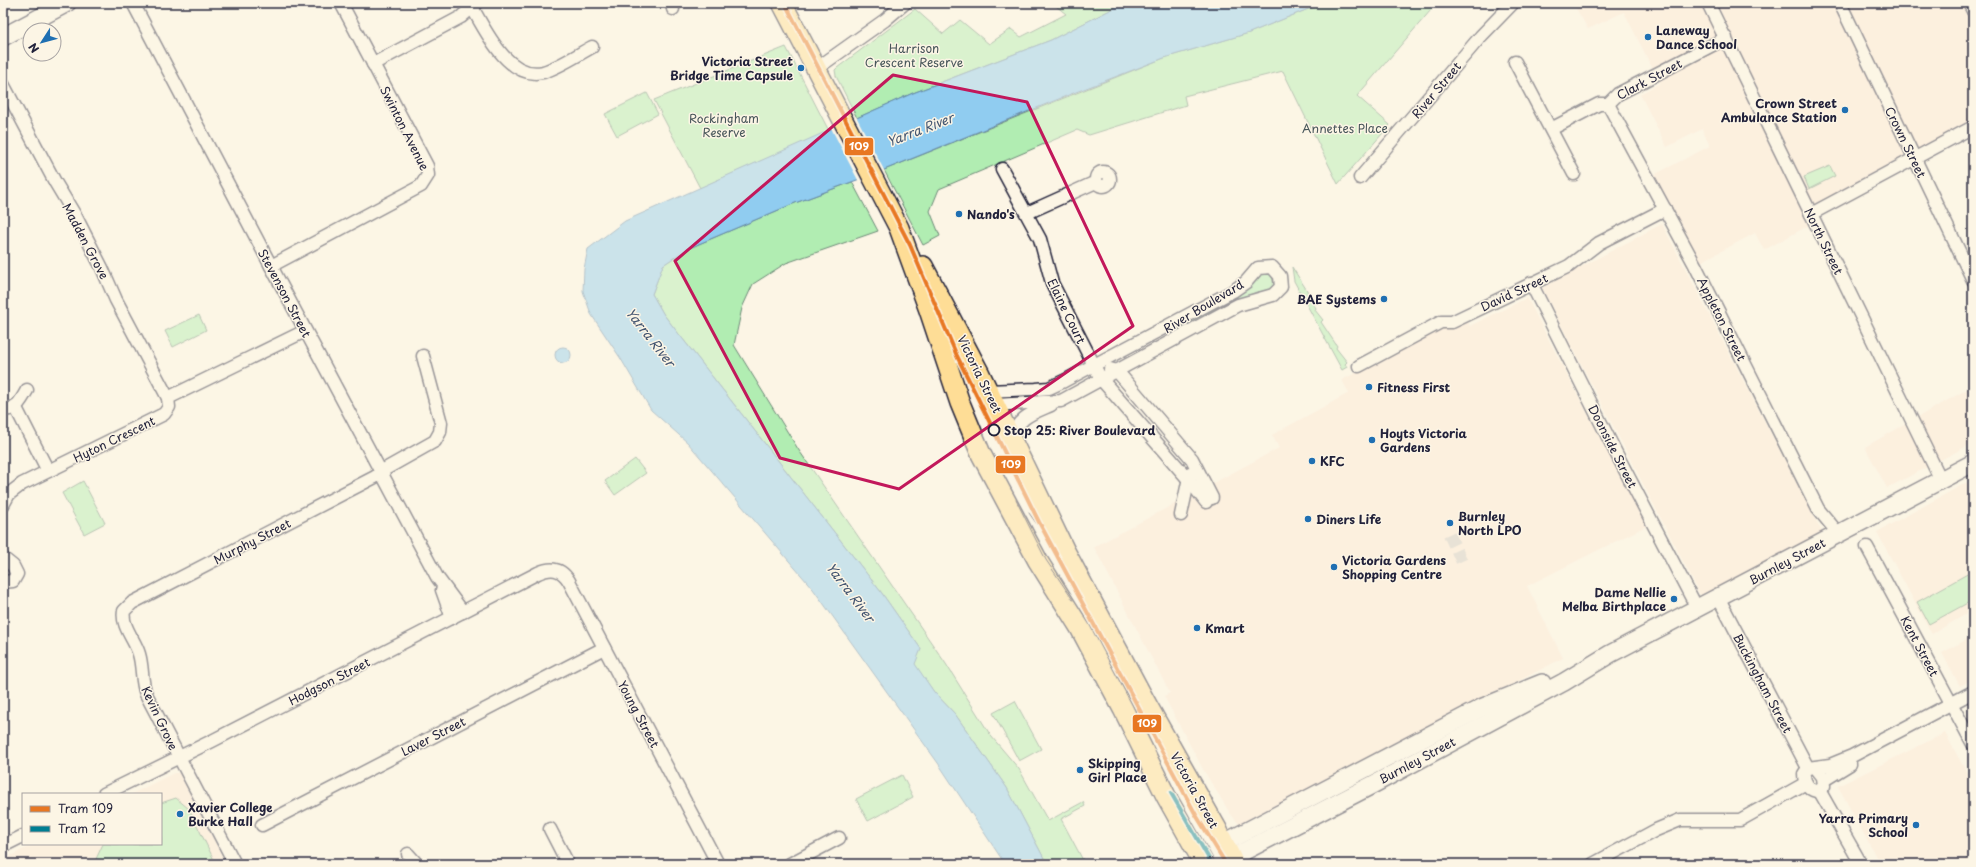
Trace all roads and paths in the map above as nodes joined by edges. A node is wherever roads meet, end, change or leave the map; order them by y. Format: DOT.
graph roads {
  1 [pos="67,3"];
  2 [pos="341,3"];
  3 [pos="782,3"];
  4 [pos="905,3"];
  5 [pos="1513,3"];
  6 [pos="1708,3"];
  7 [pos="1840,3"];
  8 [pos="1969,3"];
  9 [pos="135,5"];
  10 [pos="475,6"];
  11 [pos="1973,11"];
  12 [pos="3,37"];
  13 [pos="1726,38"];
  14 [pos="592,47"];
  15 [pos="1515,62"];
  16 [pos="372,64"];
  17 [pos="819,75"];
  18 [pos="3,84"];
  19 [pos="1608,104"];
  20 [pos="1973,127"];
  21 [pos="1551,129"];
  22 [pos="1914,159"];
  23 [pos="1002,169"];
  24 [pos="1574,174"];
  25 [pos="1360,178"];
  26 [pos="1096,182"];
  27 [pos="1665,209"];
  28 [pos="1027,213"];
  29 [pos="1811,214"];
  30 [pos="898,228"];
  31 [pos="271,266"];
  32 [pos="1973,280"];
  33 [pos="1531,283"];
  34 [pos="305,331"];
  35 [pos="1159,332"];
  36 [pos="1165,344"];
  37 [pos="1131,347"];
  38 [pos="423,356"];
  39 [pos="1138,359"];
  40 [pos="1095,365"];
  41 [pos="1359,366"];
  42 [pos="1117,371"];
  43 [pos="1101,379"];
  44 [pos="27,390"];
  45 [pos="168,398"];
  46 [pos="958,398"];
  47 [pos="991,398"];
  48 [pos="1061,401"];
  49 [pos="9,408"];
  50 [pos="1166,429"];
  51 [pos="1011,440"];
  52 [pos="1154,440"];
  53 [pos="1179,445"];
  54 [pos="1973,463"];
  55 [pos="48,471"];
  56 [pos="381,472"];
  57 [pos="1188,479"];
  58 [pos="1941,480"];
  59 [pos="3,505"];
  60 [pos="1181,515"];
  61 [pos="1838,533"];
  62 [pos="1867,547"];
  63 [pos="3,558"];
  64 [pos="554,569"];
  65 [pos="437,577"];
  66 [pos="3,582"];
  67 [pos="1718,597"];
  68 [pos="1697,608"];
  69 [pos="124,611"];
  70 [pos="463,612"];
  71 [pos="452,618"];
  72 [pos="604,648"];
  73 [pos="1973,692"];
  74 [pos="1973,699"];
  75 [pos="1953,706"];
  76 [pos="1486,714"];
  77 [pos="1885,742"];
  78 [pos="1973,744"];
  79 [pos="178,757"];
  80 [pos="1365,768"];
  81 [pos="1812,768"];
  82 [pos="1806,783"];
  83 [pos="1372,785"];
  84 [pos="1822,785"];
  85 [pos="106,793"];
  86 [pos="262,825"];
  87 [pos="550,829"];
  88 [pos="22,836"];
  89 [pos="839,838"];
  90 [pos="3,846"];
  91 [pos="408,854"];
  92 [pos="1230,855"];
  93 [pos="1203,862"];
  94 [pos="235,864"];
  95 [pos="417,864"];
  96 [pos="568,864"];
  97 [pos="718,864"];
  98 [pos="790,864"];
  99 [pos="1593,864"];
  100 [pos="1861,864"];
  1 -- 12 [label="main road"];
  2 -- 16 [label="street, Swinton Avenue"];
  3 -- 17 [label="main road, Victoria Street"];
  4 -- 17 [label="street"];
  5 -- 25 [label="street, River Street"];
  6 -- 13 [label="street, North Street"];
  7 -- 22 [label="street, Crown Street"];
  8 -- 11 [label="street"];
  9 -- 31 [label="street, Stevenson Street"];
  10 -- 14 [label="street"];
  10 -- 16 [label="street"];
  13 -- 19 [label="street, Clark Street"];
  13 -- 29 [label="street, North Street"];
  15 -- 21 [label="street"];
  16 -- 31 [label="street, Swinton Avenue"];
  17 -- 30 [label="main road, Victoria Street"];
  18 -- 45 [label="street, Madden Grove"];
  19 -- 21 [label="street, Clark Street"];
  19 -- 27 [label="street, Appleton Street"];
  20 -- 22 [label="street"];
  21 -- 24 [label="street"];
  22 -- 29 [label="street"];
  22 -- 32 [label="street, Crown Street"];
  23 -- 28 [label="street, Elaine Court"];
  26 -- 28 [label="street"];
  27 -- 33 [label="street, David Street"];
  27 -- 61 [label="street, Appleton Street"];
  28 -- 40 [label="street, Elaine Court"];
  29 -- 58 [label="street, North Street"];
  30 -- 46 [label="main road, Victoria Street"];
  30 -- 47 [label="main road, Victoria Street"];
  31 -- 34 [label="street, Stevenson Street"];
  33 -- 41 [label="street, David Street"];
  33 -- 68 [label="street, Doonside Street"];
  34 -- 45 [label="street"];
  34 -- 56 [label="street, Stevenson Street"];
  35 -- 36 [label="street"];
  35 -- 36 [label="street, River Boulevard"];
  35 -- 37 [label="street, River Boulevard"];
  36 -- 39 [label="street, River Boulevard"];
  37 -- 39 [label="street"];
  37 -- 40 [label="street, River Boulevard"];
  38 -- 56 [label="street, Murphy Street"];
  39 -- 42 [label="street, River Boulevard"];
  40 -- 42 [label="street"];
  40 -- 43 [label="street, Elaine Court"];
  40 -- 47 [label="street, River Boulevard"];
  42 -- 43 [label="street, River Boulevard"];
  42 -- 50 [label="street"];
  43 -- 48 [label="street, River Boulevard"];
  43 -- 52 [label="street, Elaine Court"];
  44 -- 49 [label="street"];
  45 -- 55 [label="street, Hyton Crescent"];
  46 -- 47 [label="main road"];
  46 -- 93 [label="main road, Victoria Street"];
  47 -- 48 [label="street, River Boulevard"];
  47 -- 51 [label="main road, Victoria Street"];
  48 -- 51 [label="street, River Boulevard"];
  49 -- 55 [label="street"];
  50 -- 52 [label="street"];
  50 -- 53 [label="street"];
  51 -- 92 [label="main road, Victoria Street"];
  52 -- 57 [label="street, Elaine Court"];
  53 -- 57 [label="street"];
  53 -- 57 [label="street, Elaine Court"];
  54 -- 58 [label="main road, Burnley Street"];
  55 -- 59 [label="street, Hyton Crescent"];
  56 -- 65 [label="street, Stevenson Street"];
  56 -- 69 [label="street, Murphy Street"];
  57 -- 60 [label="street"];
  58 -- 61 [label="main road, Burnley Street"];
  61 -- 67 [label="main road, Burnley Street"];
  62 -- 75 [label="street, Kent Street"];
  63 -- 66 [label="street"];
  64 -- 70 [label="street, Hodgson Street"];
  64 -- 72 [label="street, Young Street"];
  65 -- 70 [label="street, Stevenson Street"];
  65 -- 71 [label="street, Stevenson Street"];
  67 -- 68 [label="main road, Burnley Street"];
  67 -- 81 [label="street, Buckingham Street"];
  68 -- 76 [label="main road, Burnley Street"];
  69 -- 79 [label="street, Kevin Grove"];
  70 -- 71 [label="street, Hodgson Street"];
  71 -- 79 [label="street, Hodgson Street"];
  72 -- 86 [label="street, Laver Street"];
  72 -- 97 [label="street, Young Street"];
  73 -- 75 [label="street"];
  74 -- 75 [label="street"];
  75 -- 77 [label="street"];
  75 -- 78 [label="street, Kent Street"];
  76 -- 80 [label="main road, Burnley Street"];
  76 -- 83 [label="main road, Burnley Street"];
  77 -- 81 [label="street"];
  77 -- 84 [label="street"];
  79 -- 85 [label="street, Hodgson Street"];
  79 -- 94 [label="street, Kevin Grove"];
  80 -- 83 [label="main road"];
  80 -- 92 [label="main road, Burnley Street"];
  81 -- 82 [label="street"];
  81 -- 84 [label="street, Buckingham Street"];
  82 -- 84 [label="street"];
  82 -- 99 [label="street"];
  83 -- 92 [label="main road, Burnley Street"];
  84 -- 100 [label="street"];
  87 -- 96 [label="street"];
  88 -- 90 [label="street"];
  89 -- 98 [label="street"];
  91 -- 95 [label="street"];
  92 -- 93 [label="main road"];
}
